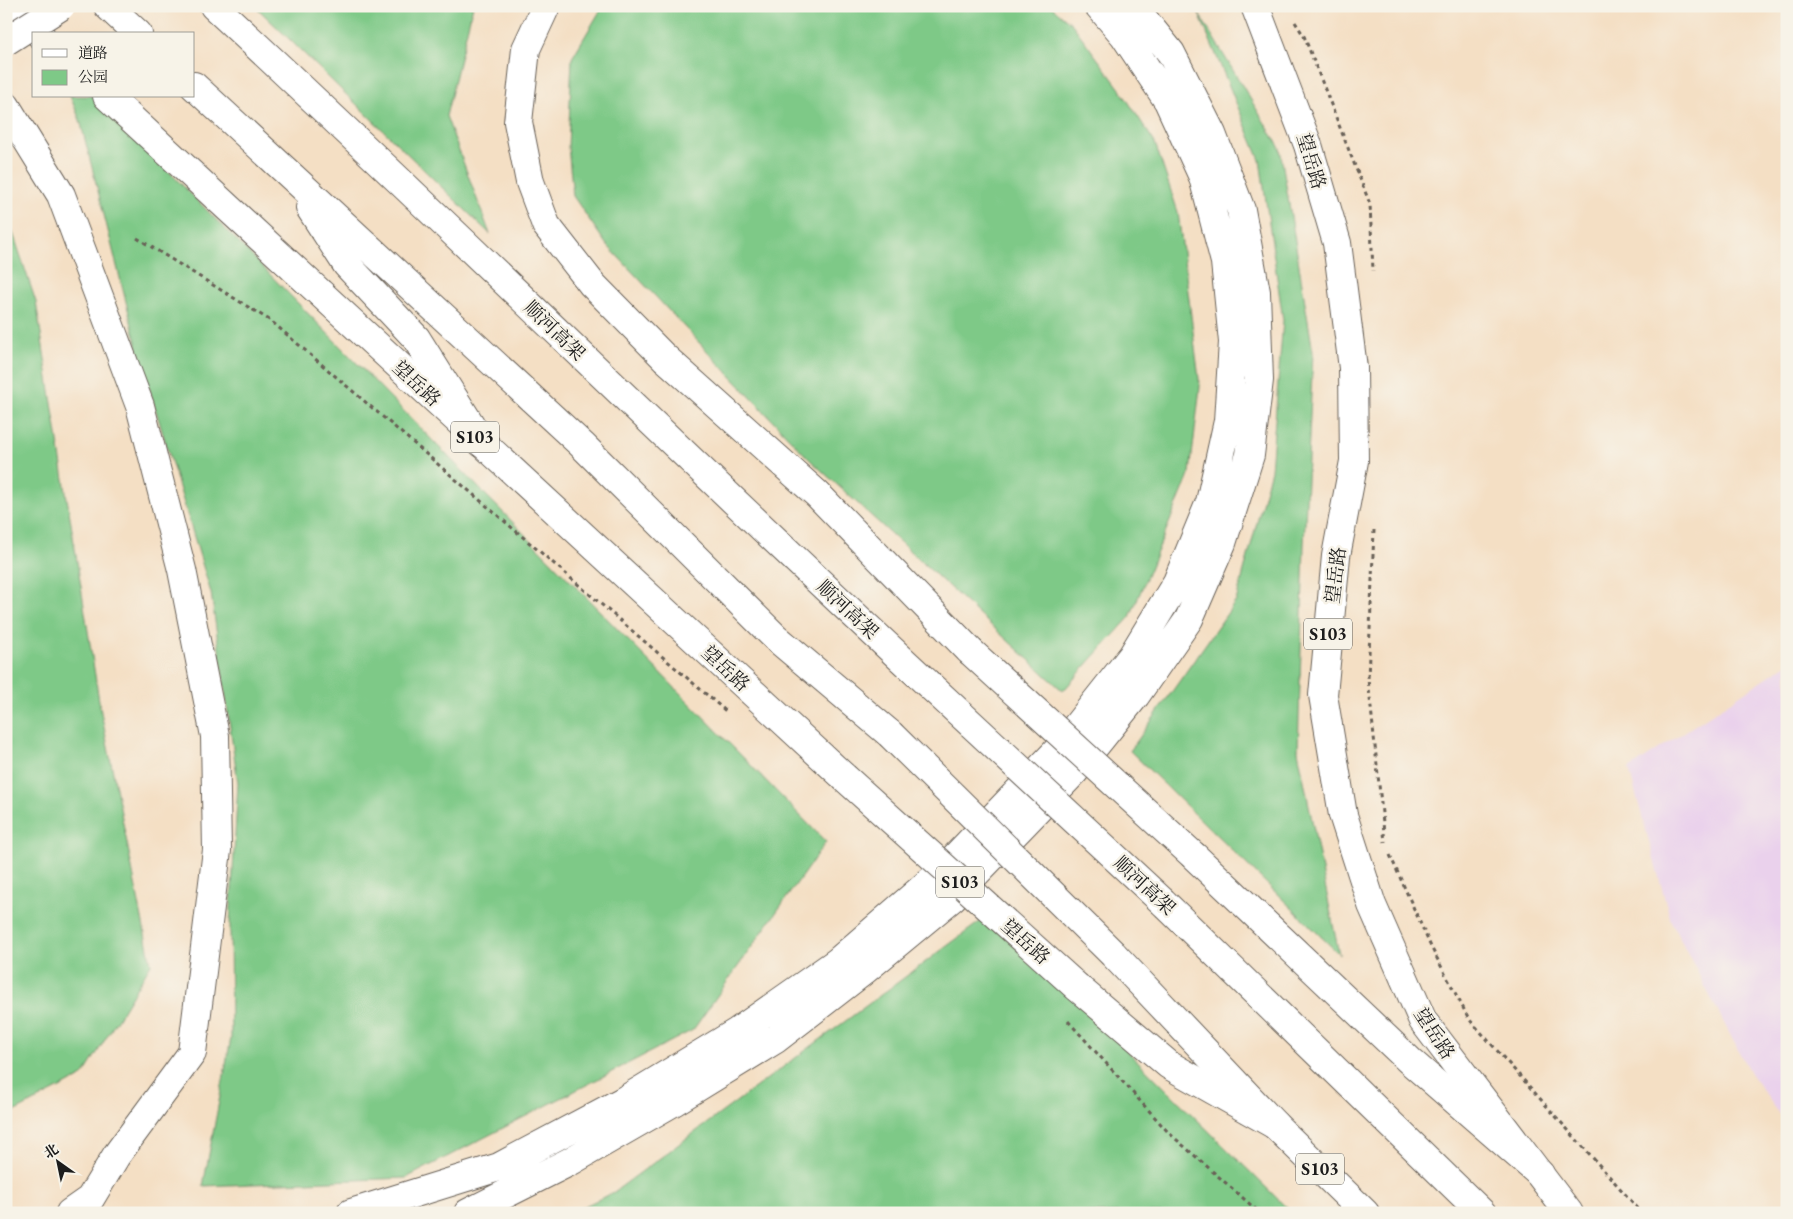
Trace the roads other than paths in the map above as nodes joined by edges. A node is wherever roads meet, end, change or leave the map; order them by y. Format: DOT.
graph roads {
  1 [pos="10,6"];
  2 [pos="61,6"];
  3 [pos="108,6"];
  4 [pos="214,6"];
  5 [pos="546,6"];
  6 [pos="1099,6"];
  7 [pos="1133,6"];
  8 [pos="1256,6"];
  9 [pos="38,32"];
  10 [pos="136,32"];
  11 [pos="6,41"];
  12 [pos="195,87"];
  13 [pos="109,98"];
  14 [pos="6,106"];
  15 [pos="287,173"];
  16 [pos="482,443"];
  17 [pos="1275,1125"];
  18 [pos="1540,1174"];
  19 [pos="70,1213"];
  20 [pos="351,1213"];
  21 [pos="468,1213"];
  22 [pos="1365,1213"];
  23 [pos="1482,1213"];
  24 [pos="1569,1213"];
  1 -- 9 [label="main road"];
  2 -- 11 [label="main road, bridge"];
  3 -- 10 [label="main road"];
  4 -- 23 [label="main road, 顺河高架, bridge"];
  5 -- 18 [label="main road, bridge"];
  6 -- 20 [label="main road"];
  7 -- 21 [label="main road"];
  8 -- 18 [label="main road, 望岳路 / S103"];
  12 -- 15 [label="main road"];
  13 -- 16 [label="main road, 望岳路 / S103"];
  14 -- 19 [label="main road"];
  15 -- 16 [label="main road"];
  15 -- 17 [label="main road, bridge"];
  16 -- 17 [label="main road, 望岳路 / S103, bridge"];
  17 -- 22 [label="main road, 望岳路 / S103"];
  18 -- 24 [label="main road, 望岳路 / S103"];
}
